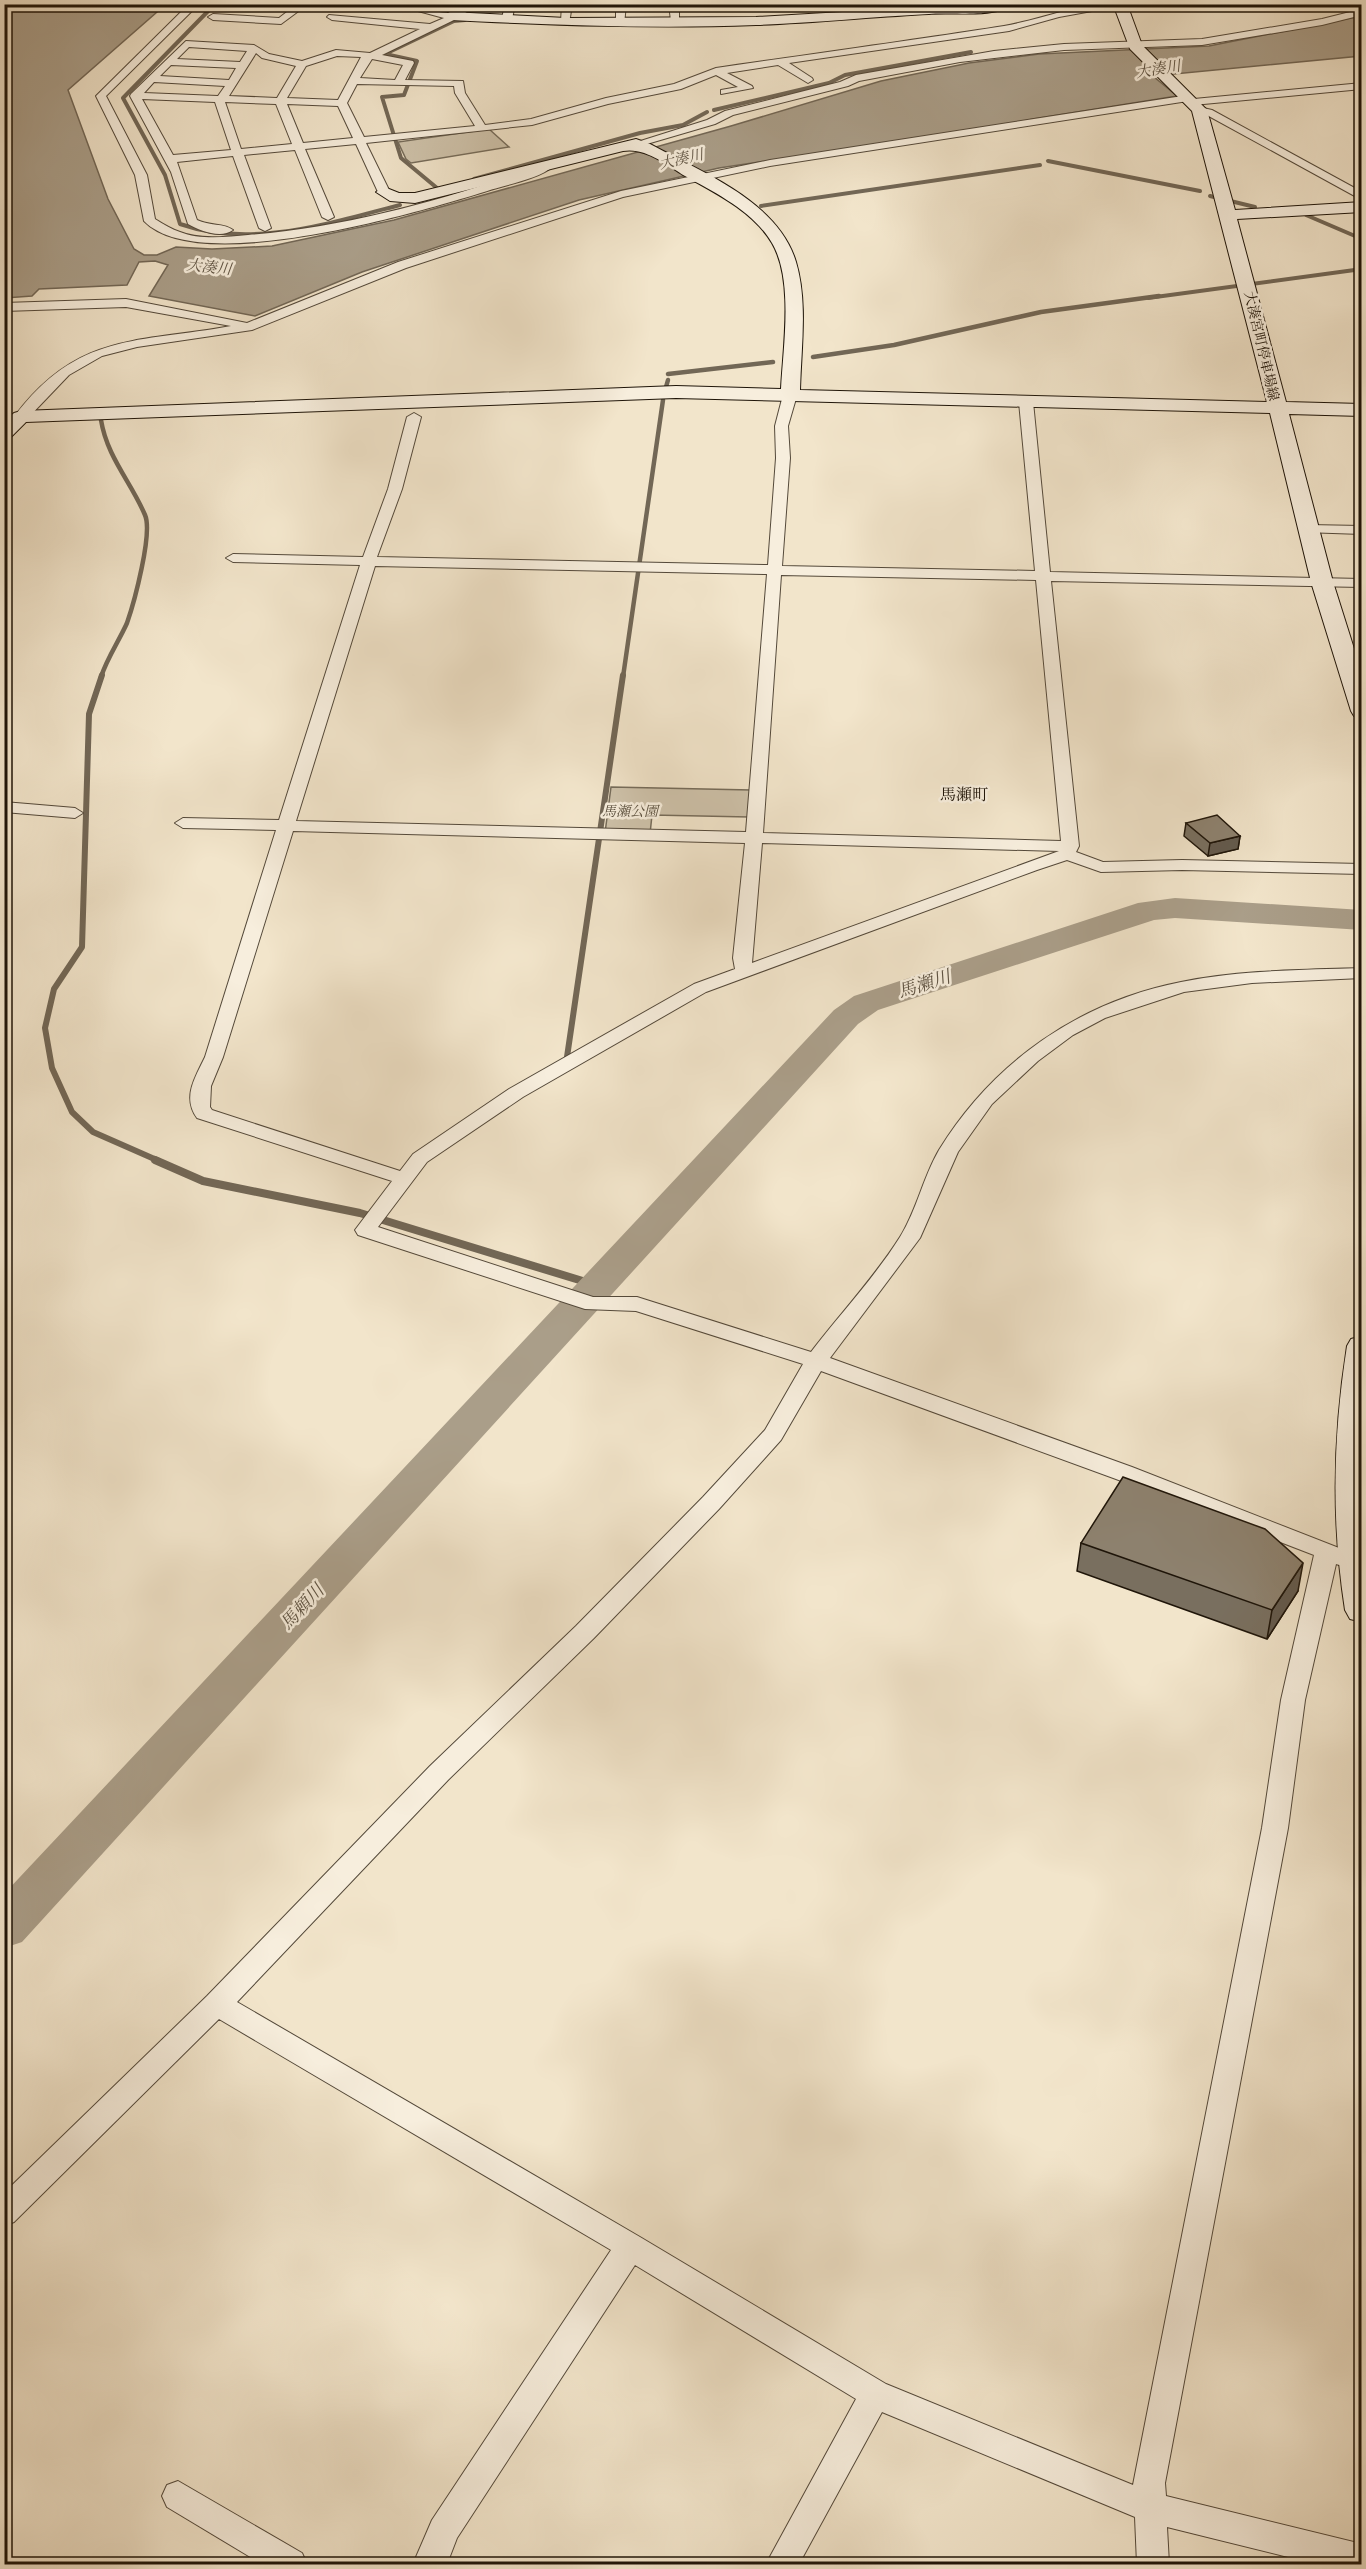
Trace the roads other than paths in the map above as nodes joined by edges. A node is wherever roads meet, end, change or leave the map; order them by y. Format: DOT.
graph roads {
  1 [pos="195,4"];
  2 [pos="226,4"];
  3 [pos="267,4"];
  4 [pos="396,4"];
  5 [pos="475,4"];
  6 [pos="510,4"];
  7 [pos="567,4"];
  8 [pos="621,4"];
  9 [pos="674,4"];
  10 [pos="804,4"];
  11 [pos="883,4"];
  12 [pos="1007,4"];
  13 [pos="302,5"];
  14 [pos="1120,5"];
  15 [pos="747,6"];
  16 [pos="963,7"];
  17 [pos="899,12"];
  18 [pos="1362,12"];
  19 [pos="452,16"];
  20 [pos="332,17"];
  21 [pos="507,20"];
  22 [pos="676,21"];
  23 [pos="756,21"];
  24 [pos="566,22"];
  25 [pos="621,23"];
  26 [pos="207,24"];
  27 [pos="431,27"];
  28 [pos="186,44"];
  29 [pos="1134,45"];
  30 [pos="876,47"];
  31 [pos="254,48"];
  32 [pos="371,56"];
  33 [pos="780,61"];
  34 [pos="169,62"];
  35 [pos="302,64"];
  36 [pos="896,64"];
  37 [pos="243,65"];
  38 [pos="422,68"];
  39 [pos="716,71"];
  40 [pos="151,79"];
  41 [pos="808,80"];
  42 [pos="353,81"];
  43 [pos="230,83"];
  44 [pos="408,83"];
  45 [pos="1362,86"];
  46 [pos="725,92"];
  47 [pos="135,96"];
  48 [pos="220,99"];
  49 [pos="280,101"];
  50 [pos="342,103"];
  51 [pos="1194,104"];
  52 [pos="482,129"];
  53 [pos="360,141"];
  54 [pos="299,146"];
  55 [pos="641,146"];
  56 [pos="237,152"];
  57 [pos="170,159"];
  58 [pos="546,167"];
  59 [pos="695,177"];
  60 [pos="390,195"];
  61 [pos="1362,197"];
  62 [pos="1225,205"];
  63 [pos="1362,207"];
  64 [pos="328,218"];
  65 [pos="265,228"];
  66 [pos="4,307"];
  67 [pos="248,327"];
  68 [pos="790,395"];
  69 [pos="1026,402"];
  70 [pos="1277,409"];
  71 [pos="1362,410"];
  72 [pos="21,417"];
  73 [pos="414,417"];
  74 [pos="4,432"];
  75 [pos="1308,529"];
  76 [pos="1362,530"];
  77 [pos="233,558"];
  78 [pos="369,560"];
  79 [pos="774,569"];
  80 [pos="1045,575"];
  81 [pos="1322,582"];
  82 [pos="1362,583"];
  83 [pos="1360,703"];
  84 [pos="4,807"];
  85 [pos="75,813"];
  86 [pos="183,823"];
  87 [pos="284,825"];
  88 [pos="754,838"];
  89 [pos="1069,850"];
  90 [pos="1362,869"];
  91 [pos="745,972"];
  92 [pos="1362,973"];
  93 [pos="402,1178"];
  94 [pos="1362,1346"];
  95 [pos="816,1361"];
  96 [pos="1356,1520"];
  97 [pos="1339,1556"];
  98 [pos="1362,1610"];
  99 [pos="217,2004"];
  100 [pos="4,2213"];
  101 [pos="630,2246"];
  102 [pos="875,2394"];
  103 [pos="178,2496"];
  104 [pos="1149,2507"];
  105 [pos="1362,2560"];
  106 [pos="291,2565"];
  107 [pos="429,2565"];
  108 [pos="782,2565"];
  109 [pos="1153,2565"];
  1 -- 58 [label="street"];
  2 -- 26 [label="street"];
  3 -- 13 [label="street"];
  4 -- 19 [label="street"];
  5 -- 19 [label="street"];
  6 -- 21 [label="street"];
  7 -- 24 [label="street"];
  8 -- 25 [label="street"];
  9 -- 22 [label="street"];
  10 -- 15 [label="street"];
  11 -- 17 [label="street"];
  12 -- 16 [label="street"];
  13 -- 26 [label="street"];
  14 -- 29 [label="street"];
  14 -- 30 [label="street"];
  15 -- 23 [label="street"];
  16 -- 17 [label="street"];
  17 -- 23 [label="street"];
  18 -- 29 [label="street"];
  19 -- 21 [label="street"];
  19 -- 27 [label="street"];
  20 -- 27 [label="street"];
  21 -- 24 [label="street"];
  22 -- 23 [label="street"];
  22 -- 25 [label="street"];
  24 -- 25 [label="street"];
  26 -- 28 [label="street"];
  27 -- 32 [label="street"];
  28 -- 31 [label="street"];
  28 -- 34 [label="street"];
  29 -- 51 [label="street"];
  29 -- 55 [label="street"];
  30 -- 33 [label="street"];
  30 -- 36 [label="street"];
  31 -- 35 [label="street"];
  31 -- 37 [label="street"];
  32 -- 35 [label="street"];
  32 -- 42 [label="street"];
  32 -- 44 [label="street"];
  33 -- 39 [label="street"];
  33 -- 41 [label="street"];
  34 -- 37 [label="street"];
  34 -- 40 [label="street"];
  35 -- 49 [label="street"];
  37 -- 43 [label="street"];
  38 -- 44 [label="street"];
  39 -- 46 [label="street"];
  39 -- 52 [label="street"];
  40 -- 43 [label="street"];
  40 -- 47 [label="street"];
  42 -- 44 [label="street"];
  42 -- 50 [label="street"];
  43 -- 48 [label="street"];
  44 -- 52 [label="street"];
  45 -- 51 [label="street"];
  47 -- 48 [label="street"];
  47 -- 57 [label="street"];
  48 -- 49 [label="street"];
  48 -- 56 [label="street"];
  49 -- 50 [label="street"];
  49 -- 54 [label="street"];
  50 -- 53 [label="street"];
  51 -- 59 [label="street"];
  51 -- 61 [label="street"];
  51 -- 62 [label="street, 大湊宮町停車場線"];
  52 -- 53 [label="street"];
  53 -- 54 [label="street"];
  53 -- 60 [label="street"];
  54 -- 56 [label="street"];
  54 -- 64 [label="street"];
  55 -- 58 [label="street"];
  55 -- 59 [label="street"];
  56 -- 57 [label="street"];
  56 -- 65 [label="street"];
  57 -- 65 [label="street"];
  58 -- 60 [label="street"];
  59 -- 67 [label="street"];
  59 -- 68 [label="street"];
  60 -- 64 [label="street"];
  62 -- 63 [label="street"];
  62 -- 70 [label="street, 大湊宮町停車場線"];
  64 -- 65 [label="street"];
  66 -- 67 [label="street"];
  67 -- 72 [label="street"];
  68 -- 69 [label="street"];
  68 -- 72 [label="street"];
  68 -- 79 [label="street"];
  69 -- 70 [label="street"];
  69 -- 80 [label="street"];
  70 -- 71 [label="street"];
  70 -- 75 [label="street, 大湊宮町停車場線"];
  72 -- 74 [label="street"];
  73 -- 78 [label="street"];
  75 -- 76 [label="street"];
  75 -- 81 [label="street, 大湊宮町停車場線"];
  77 -- 78 [label="street"];
  78 -- 79 [label="street"];
  78 -- 87 [label="street"];
  79 -- 80 [label="street"];
  79 -- 88 [label="street"];
  80 -- 81 [label="street"];
  80 -- 89 [label="street"];
  81 -- 82 [label="street"];
  81 -- 83 [label="street, 大湊宮町停車場線"];
  84 -- 85 [label="street"];
  86 -- 87 [label="street"];
  87 -- 88 [label="street"];
  87 -- 93 [label="street"];
  88 -- 89 [label="street"];
  88 -- 91 [label="street"];
  89 -- 90 [label="street"];
  89 -- 91 [label="street"];
  91 -- 93 [label="street"];
  92 -- 95 [label="street"];
  93 -- 95 [label="street"];
  94 -- 96 [label="street"];
  95 -- 97 [label="street"];
  95 -- 99 [label="street"];
  96 -- 97 [label="street"];
  97 -- 98 [label="street"];
  97 -- 104 [label="street"];
  99 -- 100 [label="street"];
  99 -- 101 [label="street"];
  101 -- 102 [label="street"];
  101 -- 107 [label="street"];
  102 -- 104 [label="street"];
  102 -- 108 [label="street"];
  103 -- 106 [label="street"];
  104 -- 105 [label="street"];
  104 -- 109 [label="street"];
}
